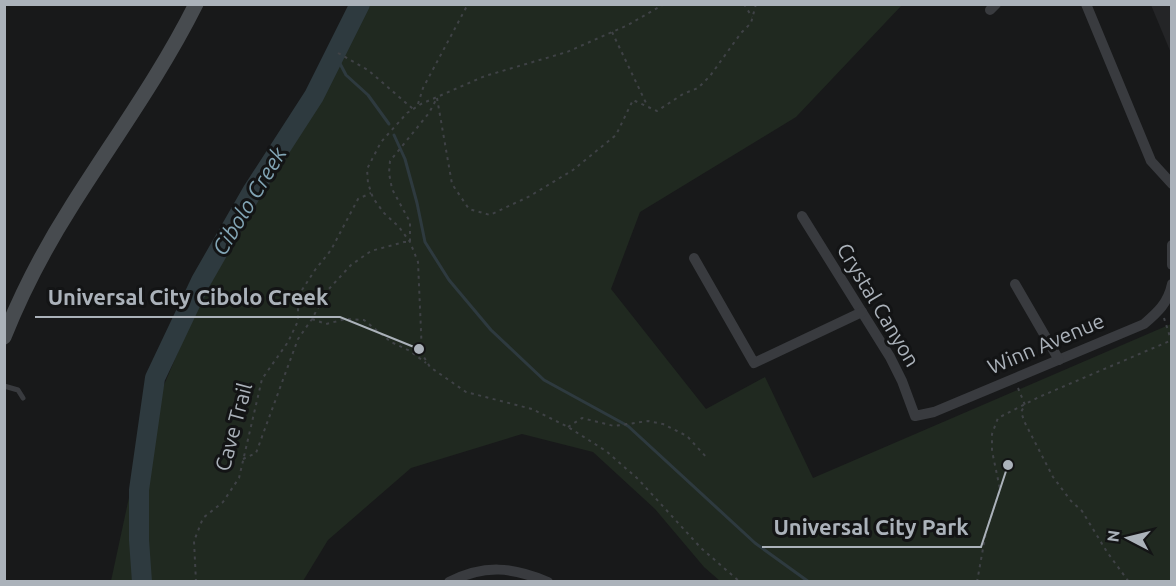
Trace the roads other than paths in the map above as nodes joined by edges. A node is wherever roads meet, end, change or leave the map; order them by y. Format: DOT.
graph roads {
  1 [pos="196,4"];
  2 [pos="1086,4"];
  3 [pos="1172,184"];
  4 [pos="802,216"];
  5 [pos="1172,245"];
  6 [pos="694,258"];
  7 [pos="1172,266"];
  8 [pos="1016,284"];
  9 [pos="1172,284"];
  10 [pos="862,312"];
  11 [pos="4,337"];
  12 [pos="1059,360"];
  13 [pos="4,386"];
  14 [pos="23,398"];
  15 [pos="915,416"];
  16 [pos="449,582"];
  17 [pos="548,582"];
  1 -- 11 [label="main road"];
  2 -- 3 [label="street"];
  4 -- 10 [label="street, Crystal Canyon"];
  5 -- 7 [label="street"];
  6 -- 10 [label="street"];
  8 -- 12 [label="street"];
  9 -- 12 [label="street, Winn Avenue"];
  10 -- 15 [label="street, Crystal Canyon"];
  12 -- 15 [label="street, Winn Avenue"];
  13 -- 14 [label="lane"];
  16 -- 17 [label="street"];
}
